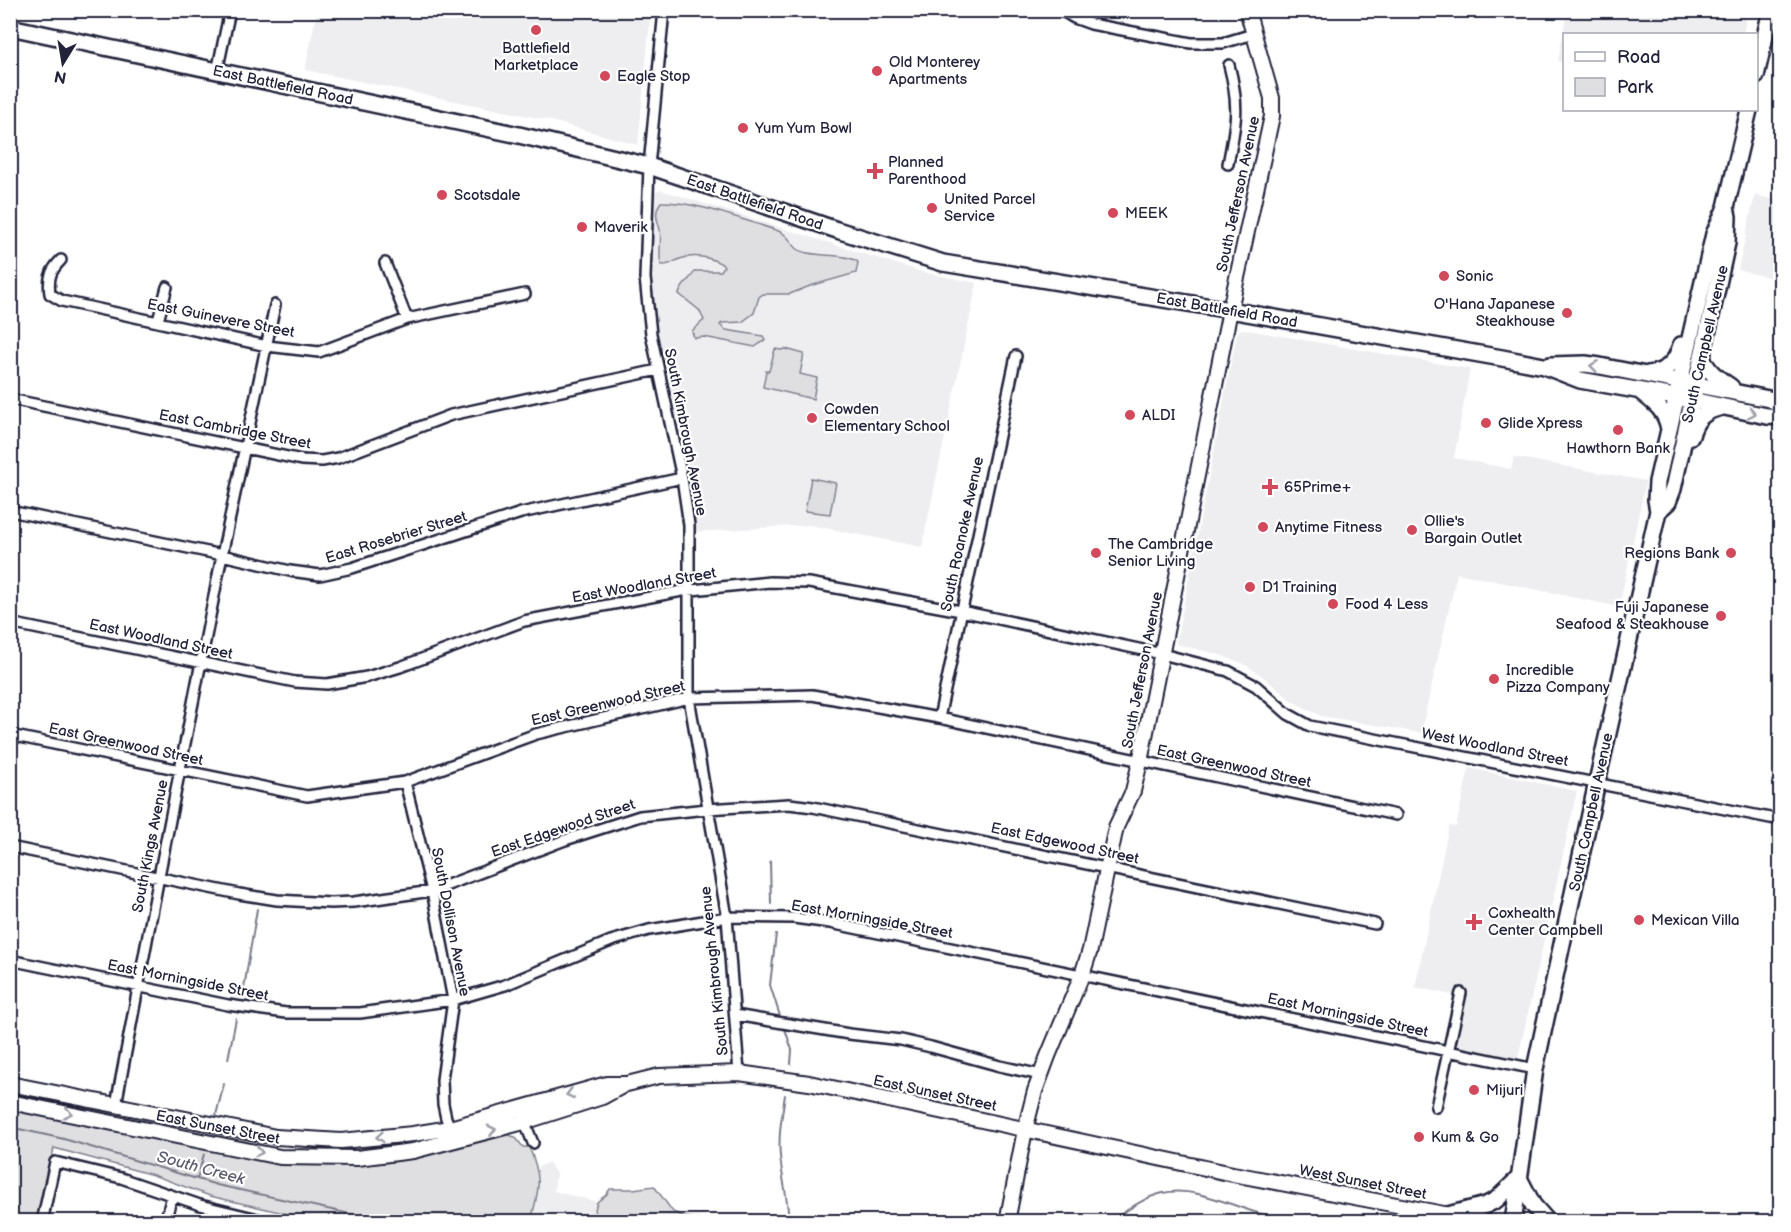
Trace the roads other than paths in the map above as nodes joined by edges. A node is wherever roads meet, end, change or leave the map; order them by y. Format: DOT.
graph roads {
  1 [pos="230,10"];
  2 [pos="664,10"];
  3 [pos="1061,10"];
  4 [pos="1247,10"];
  5 [pos="1772,10"];
  6 [pos="10,27"];
  7 [pos="1254,34"];
  8 [pos="1228,65"];
  9 [pos="1758,68"];
  10 [pos="217,72"];
  11 [pos="1749,111"];
  12 [pos="1228,165"];
  13 [pos="649,166"];
  14 [pos="1726,207"];
  15 [pos="61,260"];
  16 [pos="386,263"];
  17 [pos="1702,283"];
  18 [pos="167,287"];
  19 [pos="525,294"];
  20 [pos="275,305"];
  21 [pos="1230,310"];
  22 [pos="407,319"];
  23 [pos="158,321"];
  24 [pos="267,346"];
  25 [pos="1016,356"];
  26 [pos="1702,356"];
  27 [pos="1544,366"];
  28 [pos="658,370"];
  29 [pos="1643,374"];
  30 [pos="1680,381"];
  31 [pos="1696,383"];
  32 [pos="1639,390"];
  33 [pos="1739,392"];
  34 [pos="1676,397"];
  35 [pos="10,399"];
  36 [pos="1692,400"];
  37 [pos="1780,403"];
  38 [pos="1723,407"];
  39 [pos="1780,417"];
  40 [pos="1669,430"];
  41 [pos="246,447"];
  42 [pos="682,478"];
  43 [pos="1674,480"];
  44 [pos="10,510"];
  45 [pos="1658,511"];
  46 [pos="222,555"];
  47 [pos="688,590"];
  48 [pos="961,611"];
  49 [pos="10,623"];
  50 [pos="1162,654"];
  51 [pos="201,662"];
  52 [pos="688,698"];
  53 [pos="939,718"];
  54 [pos="1310,726"];
  55 [pos="10,735"];
  56 [pos="1140,762"];
  57 [pos="180,770"];
  58 [pos="405,782"];
  59 [pos="1597,782"];
  60 [pos="707,809"];
  61 [pos="1396,815"];
  62 [pos="1780,820"];
  63 [pos="10,847"];
  64 [pos="1107,867"];
  65 [pos="159,878"];
  66 [pos="432,891"];
  67 [pos="727,916"];
  68 [pos="1375,924"];
  69 [pos="10,960"];
  70 [pos="1082,975"];
  71 [pos="139,986"];
  72 [pos="1461,993"];
  73 [pos="453,1000"];
  74 [pos="735,1015"];
  75 [pos="1449,1052"];
  76 [pos="1535,1069"];
  77 [pos="739,1073"];
  78 [pos="1041,1075"];
  79 [pos="10,1084"];
  80 [pos="627,1084"];
  81 [pos="10,1102"];
  82 [pos="116,1105"];
  83 [pos="1436,1107"];
  84 [pos="519,1108"];
  85 [pos="524,1122"];
  86 [pos="1025,1130"];
  87 [pos="452,1134"];
  88 [pos="533,1143"];
  89 [pos="1233,1174"];
  90 [pos="1519,1178"];
  91 [pos="172,1196"];
  92 [pos="1453,1218"];
  93 [pos="42,1221"];
  94 [pos="165,1221"];
  95 [pos="270,1221"];
  96 [pos="1007,1221"];
  97 [pos="1486,1221"];
  98 [pos="1513,1221"];
  99 [pos="1548,1221"];
  1 -- 10 [label="street"];
  2 -- 13 [label="street, South Kimbrough Avenue"];
  3 -- 7 [label="street"];
  4 -- 7 [label="main road, South Jefferson Avenue"];
  5 -- 9 [label="main road"];
  6 -- 10 [label="main road, East Battlefield Road"];
  7 -- 21 [label="main road, South Jefferson Avenue"];
  8 -- 12 [label="street"];
  10 -- 13 [label="main road, East Battlefield Road"];
  11 -- 14 [label="main road, South Campbell Avenue"];
  13 -- 21 [label="main road, East Battlefield Road"];
  13 -- 28 [label="street, South Kimbrough Avenue"];
  14 -- 17 [label="main road, South Campbell Avenue"];
  14 -- 26 [label="main road, South Campbell Avenue"];
  15 -- 23 [label="street, East Guinevere Street"];
  16 -- 22 [label="street"];
  17 -- 29 [label="main road"];
  17 -- 30 [label="main road, South Campbell Avenue"];
  18 -- 23 [label="street"];
  19 -- 22 [label="street, East Guinevere Street"];
  20 -- 24 [label="street, South Kings Avenue"];
  21 -- 27 [label="main road, East Battlefield Road"];
  21 -- 50 [label="main road, South Jefferson Avenue"];
  22 -- 24 [label="street, East Guinevere Street"];
  23 -- 24 [label="street, East Guinevere Street"];
  24 -- 41 [label="street, South Kings Avenue"];
  25 -- 48 [label="street, South Roanoke Avenue"];
  26 -- 31 [label="main road, South Campbell Avenue"];
  26 -- 33 [label="main road"];
  29 -- 27 [label="main road, one-way"];
  27 -- 32 [label="main road"];
  28 -- 41 [label="street, East Cambridge Street"];
  28 -- 42 [label="street, South Kimbrough Avenue"];
  29 -- 30 [label="main road"];
  30 -- 31 [label="main road"];
  30 -- 34 [label="main road, South Campbell Avenue"];
  31 -- 33 [label="main road"];
  31 -- 36 [label="main road, South Campbell Avenue"];
  32 -- 34 [label="main road"];
  32 -- 40 [label="main road"];
  33 -- 37 [label="main road"];
  34 -- 36 [label="main road"];
  34 -- 40 [label="main road, South Campbell Avenue"];
  35 -- 41 [label="street, East Cambridge Street"];
  36 -- 38 [label="main road"];
  36 -- 43 [label="main road, South Campbell Avenue"];
  38 -- 39 [label="main road, one-way"];
  38 -- 43 [label="main road"];
  40 -- 45 [label="main road, South Campbell Avenue"];
  41 -- 46 [label="street, South Kings Avenue"];
  42 -- 46 [label="street, East Rosebrier Street"];
  42 -- 47 [label="street, South Kimbrough Avenue"];
  43 -- 45 [label="main road, South Campbell Avenue"];
  44 -- 46 [label="street, East Rosebrier Street"];
  45 -- 59 [label="main road, South Campbell Avenue"];
  46 -- 51 [label="street, South Kings Avenue"];
  47 -- 48 [label="street, East Woodland Street"];
  47 -- 51 [label="street, East Woodland Street"];
  47 -- 52 [label="street, South Kimbrough Avenue"];
  48 -- 50 [label="street, East Woodland Street"];
  48 -- 53 [label="street, South Roanoke Avenue"];
  49 -- 51 [label="street, East Woodland Street"];
  50 -- 54 [label="street, East Woodland Street"];
  50 -- 56 [label="main road, South Jefferson Avenue"];
  51 -- 57 [label="street, South Kings Avenue"];
  52 -- 53 [label="street, East Greenwood Street"];
  52 -- 58 [label="street, East Greenwood Street"];
  52 -- 60 [label="street, South Kimbrough Avenue"];
  53 -- 56 [label="street, East Greenwood Street"];
  54 -- 59 [label="street, West Woodland Street"];
  55 -- 57 [label="street, East Greenwood Street"];
  56 -- 61 [label="street, East Greenwood Street"];
  56 -- 64 [label="main road, South Jefferson Avenue"];
  57 -- 58 [label="street, East Greenwood Street"];
  57 -- 65 [label="street, South Kings Avenue"];
  58 -- 66 [label="street, South Dollison Avenue"];
  59 -- 62 [label="street, West Woodland Street"];
  59 -- 76 [label="main road, South Campbell Avenue"];
  60 -- 64 [label="street, East Edgewood Street"];
  60 -- 66 [label="street, East Edgewood Street"];
  60 -- 67 [label="street, South Kimbrough Avenue"];
  63 -- 65 [label="street, East Edgewood Street"];
  64 -- 68 [label="street, East Edgewood Street"];
  64 -- 70 [label="main road, South Jefferson Avenue"];
  65 -- 66 [label="street, East Edgewood Street"];
  65 -- 71 [label="street, South Kings Avenue"];
  66 -- 73 [label="street, South Dollison Avenue"];
  67 -- 70 [label="street, East Morningside Street"];
  67 -- 73 [label="street, East Morningside Street"];
  67 -- 74 [label="street, South Kimbrough Avenue"];
  69 -- 71 [label="street, East Morningside Street"];
  70 -- 75 [label="street, East Morningside Street"];
  70 -- 78 [label="main road, South Jefferson Avenue"];
  71 -- 73 [label="street, East Morningside Street"];
  71 -- 82 [label="street, South Kings Avenue"];
  72 -- 75 [label="street"];
  73 -- 87 [label="street, South Dollison Avenue"];
  74 -- 77 [label="street, South Kimbrough Avenue"];
  74 -- 78 [label="street"];
  75 -- 76 [label="street, East Morningside Street"];
  75 -- 83 [label="street"];
  76 -- 90 [label="main road, South Campbell Avenue"];
  77 -- 80 [label="main road, East Sunset Street"];
  77 -- 86 [label="main road, East Sunset Street"];
  78 -- 86 [label="main road, South Jefferson Avenue"];
  79 -- 82 [label="main road, East Sunset Street"];
  80 -- 84 [label="main road, East Sunset Street, one-way"];
  80 -- 85 [label="main road, East Sunset Street"];
  81 -- 87 [label="main road, East Sunset Street, one-way"];
  87 -- 82 [label="main road, East Sunset Street, one-way"];
  84 -- 85 [label="street"];
  84 -- 87 [label="main road, East Sunset Street"];
  87 -- 85 [label="main road, East Sunset Street, one-way"];
  85 -- 88 [label="street"];
  86 -- 89 [label="main road, East Sunset Street"];
  86 -- 96 [label="main road, South Jefferson Avenue"];
  89 -- 92 [label="main road, West Sunset Street"];
  90 -- 92 [label="main road"];
  90 -- 98 [label="main road, South Campbell Avenue"];
  90 -- 99 [label="main road"];
  91 -- 93 [label="street"];
  91 -- 94 [label="street"];
  91 -- 95 [label="street"];
  92 -- 97 [label="main road, West Sunset Street"];
}
